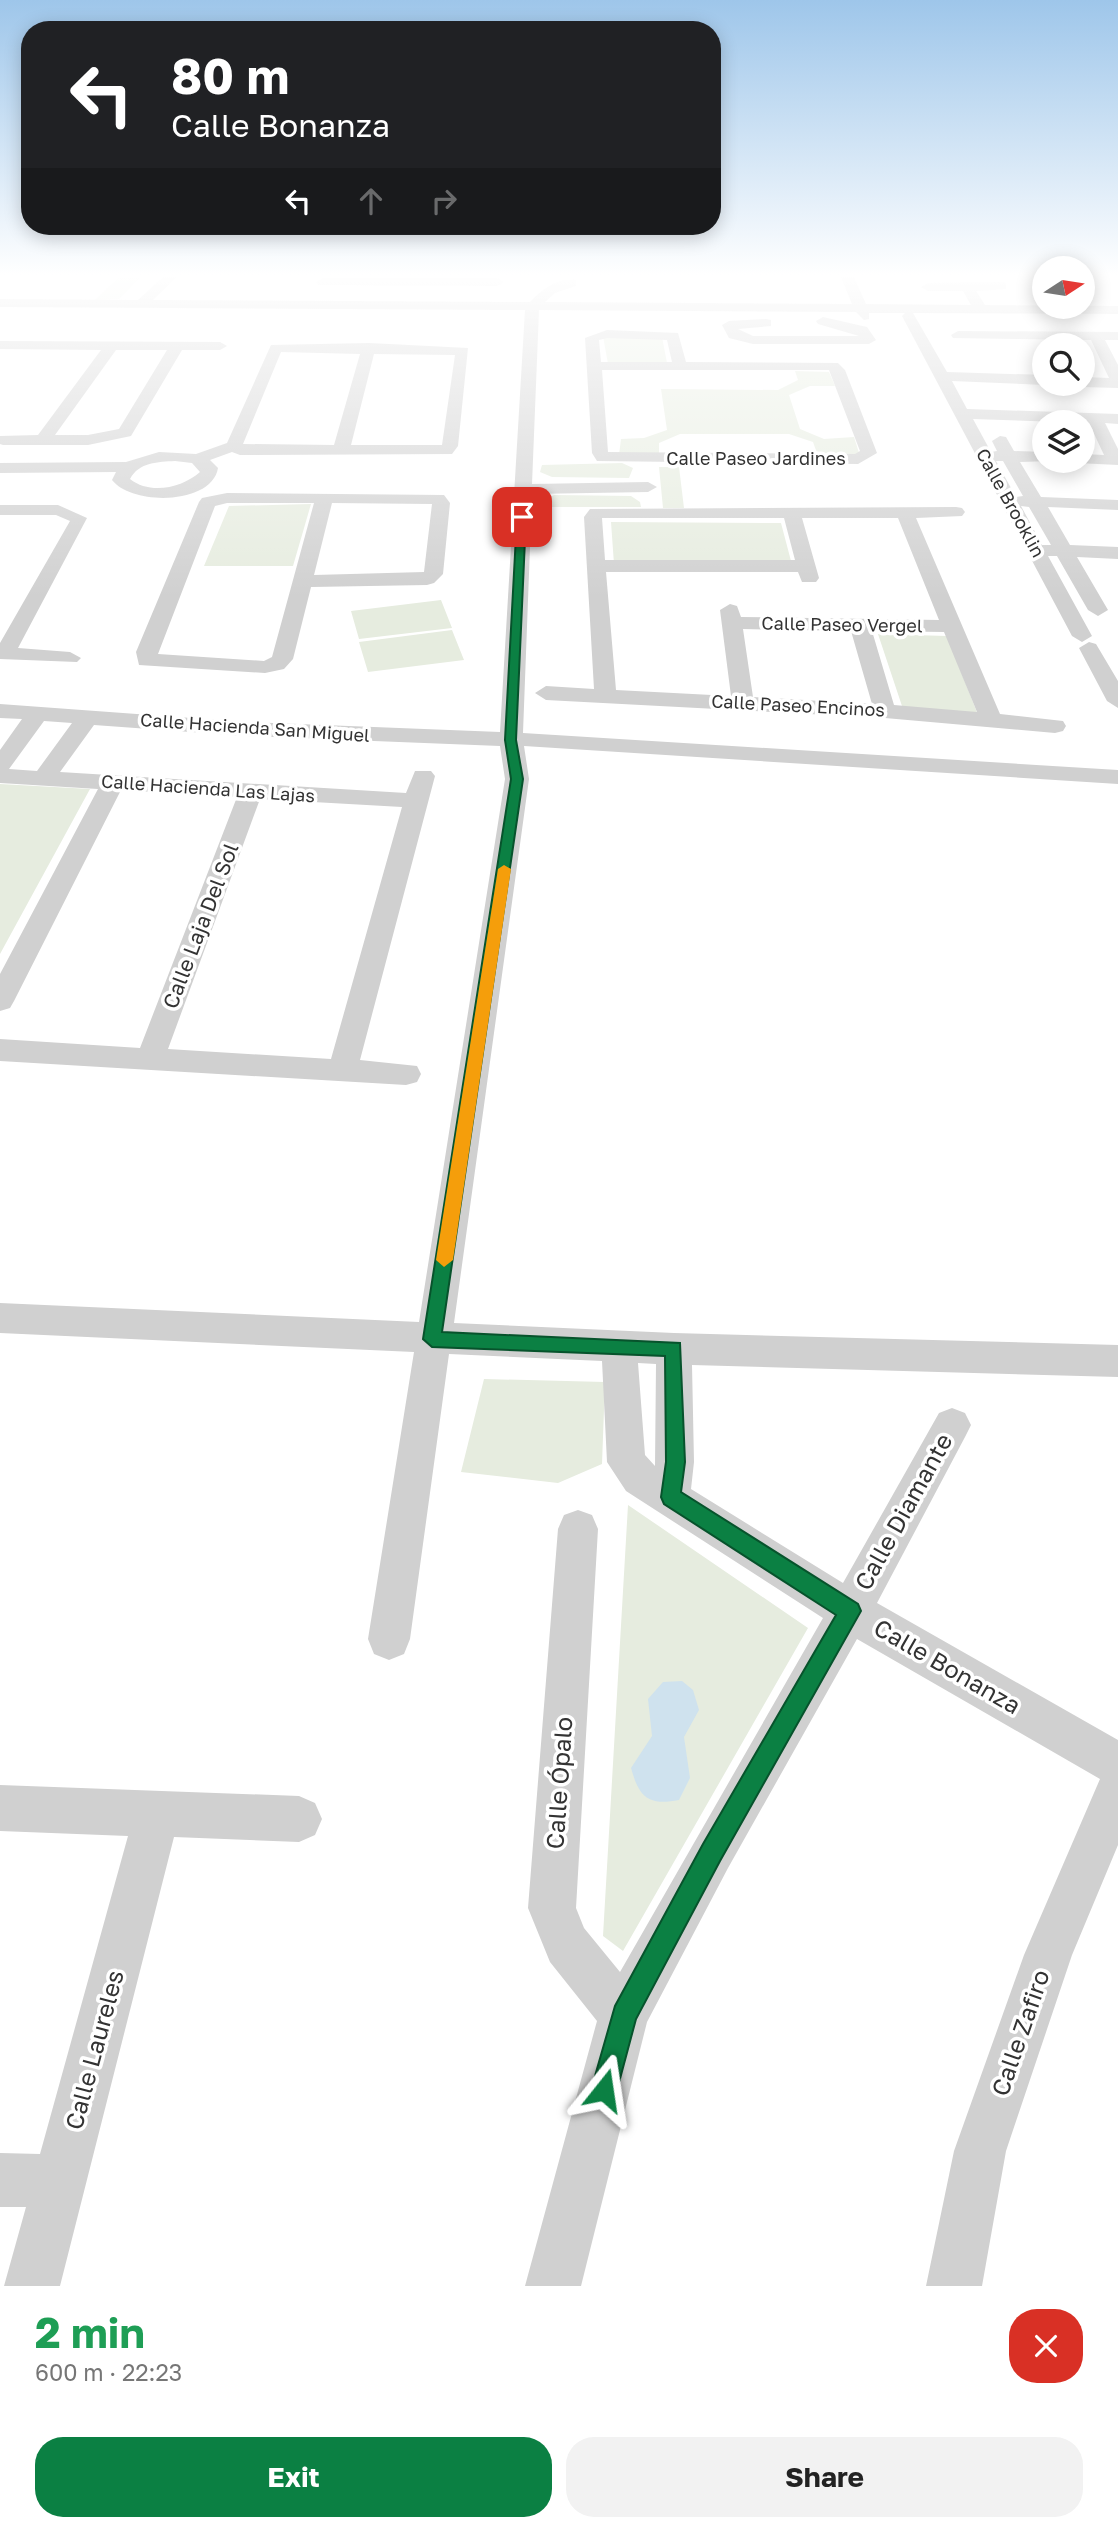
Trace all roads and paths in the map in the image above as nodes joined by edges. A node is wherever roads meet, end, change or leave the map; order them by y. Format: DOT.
graph roads {
  1 [pos="84,384"];
  2 [pos="155,384"];
  3 [pos="262,384"];
  4 [pos="359,384"];
  5 [pos="459,384"];
  6 [pos="528,384"];
  7 [pos="595,384"];
  8 [pos="843,384"];
  9 [pos="947,384"];
  10 [pos="967,384"];
  11 [pos="962,414"];
  12 [pos="984,415"];
  13 [pos="1096,418"];
  14 [pos="1118,419"];
  15 [pos="1,439"];
  16 [pos="43,440"];
  17 [pos="237,448"];
  18 [pos="341,451"];
  19 [pos="1009,455"];
  20 [pos="984,456"];
  21 [pos="1032,456"];
  22 [pos="646,458"];
  23 [pos="1095,459"];
  24 [pos="1117,460"];
  25 [pos="201,461"];
  26 [pos="0,468"];
  27 [pos="124,472"];
  28 [pos="0,477"];
  29 [pos="648,484"];
  30 [pos="523,485"];
  31 [pos="190,486"];
  32 [pos="324,498"];
  33 [pos="213,500"];
  34 [pos="1009,500"];
  35 [pos="1035,501"];
  36 [pos="1118,505"];
  37 [pos="0,510"];
  38 [pos="650,512"];
  39 [pos="791,512"];
  40 [pos="905,512"];
  41 [pos="956,512"];
  42 [pos="1035,550"];
  43 [pos="1063,550"];
  44 [pos="1118,553"];
  45 [pos="597,566"];
  46 [pos="303,581"];
  47 [pos="1068,609"];
  48 [pos="1108,610"];
  49 [pos="860,625"];
  50 [pos="952,626"];
  51 [pos="3,653"];
  52 [pos="70,658"];
  53 [pos="1111,675"];
  54 [pos="547,693"];
  55 [pos="605,695"];
  56 [pos="1118,701"];
  57 [pos="743,703"];
  58 [pos="0,711"];
  59 [pos="885,711"];
  60 [pos="38,713"];
  61 [pos="77,716"];
  62 [pos="991,720"];
  63 [pos="1055,726"];
  64 [pos="510,740"];
  65 [pos="0,765"];
  66 [pos="1118,776"];
  67 [pos="22,777"];
  68 [pos="113,783"];
  69 [pos="251,792"];
  70 [pos="0,1001"];
  71 [pos="0,1050"];
  72 [pos="150,1059"];
  73 [pos="342,1071"];
  74 [pos="406,1074"];
  75 [pos="0,1318"];
  76 [pos="432,1339"];
  77 [pos="619,1346"];
  78 [pos="674,1349"];
  79 [pos="1118,1362"];
  80 [pos="952,1424"];
  81 [pos="671,1497"];
  82 [pos="578,1529"];
  83 [pos="850,1611"];
  84 [pos="389,1639"];
  85 [pos="1118,1765"];
  86 [pos="1118,1790"];
  87 [pos="0,1808"];
  88 [pos="157,1814"];
  89 [pos="299,1819"];
  90 [pos="624,2015"];
  91 [pos="0,2180"];
  92 [pos="60,2181"];
  93 [pos="32,2286"];
  94 [pos="553,2286"];
  95 [pos="954,2286"];
  1 -- 16 [label="street"];
  2 -- 16 [label="street"];
  3 -- 17 [label="street"];
  4 -- 18 [label="street"];
  5 -- 18 [label="street"];
  6 -- 30 [label="street"];
  7 -- 22 [label="street, Calle Paseo Jardines"];
  8 -- 22 [label="street, Calle Paseo Jardines"];
  9 -- 11 [label="street, Calle Brooklin"];
  10 -- 12 [label="street, Calle Brooklin"];
  11 -- 12 [label="street"];
  11 -- 20 [label="street, Calle Brooklin"];
  12 -- 13 [label="street"];
  12 -- 19 [label="street, Calle Brooklin"];
  13 -- 14 [label="street"];
  13 -- 24 [label="street"];
  15 -- 16 [label="street"];
  17 -- 18 [label="street"];
  17 -- 25 [label="street"];
  19 -- 20 [label="street"];
  19 -- 21 [label="street"];
  19 -- 35 [label="street, Calle Brooklin"];
  20 -- 34 [label="street, Calle Brooklin"];
  22 -- 29 [label="street, Calle Paseo Jardines"];
  23 -- 24 [label="street"];
  25 -- 27 [label="street"];
  25 -- 31 [label="street"];
  26 -- 27 [label="street"];
  27 -- 28 [label="street"];
  27 -- 31 [label="street"];
  29 -- 30 [label="street, Calle Paseo Jardines"];
  29 -- 38 [label="street"];
  30 -- 64 [label="street"];
  31 -- 33 [label="street"];
  32 -- 33 [label="street"];
  32 -- 46 [label="street"];
  32 -- 46 [label="street"];
  33 -- 46 [label="street"];
  34 -- 35 [label="street"];
  34 -- 42 [label="street, Calle Brooklin"];
  35 -- 36 [label="street"];
  35 -- 43 [label="street, Calle Brooklin"];
  37 -- 51 [label="street"];
  38 -- 39 [label="street"];
  38 -- 45 [label="street"];
  39 -- 40 [label="street"];
  39 -- 45 [label="street"];
  40 -- 41 [label="street"];
  40 -- 50 [label="street"];
  42 -- 43 [label="street"];
  42 -- 47 [label="street, Calle Brooklin"];
  43 -- 44 [label="street"];
  43 -- 48 [label="street, Calle Brooklin"];
  45 -- 55 [label="street"];
  47 -- 48 [label="street"];
  47 -- 53 [label="street, Calle Brooklin"];
  49 -- 50 [label="street, Calle Paseo Vergel"];
  49 -- 57 [label="street, Calle Paseo Vergel"];
  49 -- 59 [label="street"];
  50 -- 62 [label="street"];
  51 -- 52 [label="street"];
  53 -- 56 [label="street, Calle Brooklin"];
  54 -- 55 [label="street, Calle Paseo Encinos"];
  55 -- 57 [label="street, Calle Paseo Encinos"];
  57 -- 59 [label="street, Calle Paseo Encinos"];
  58 -- 60 [label="street, Calle Hacienda San Miguel"];
  59 -- 62 [label="street, Calle Paseo Encinos"];
  60 -- 61 [label="street, Calle Hacienda San Miguel"];
  60 -- 65 [label="street"];
  61 -- 64 [label="street, Calle Hacienda San Miguel"];
  61 -- 67 [label="street"];
  62 -- 63 [label="street, Calle Paseo Encinos"];
  64 -- 66 [label="street, Calle Hacienda San Miguel"];
  64 -- 76 [label="street"];
  67 -- 68 [label="street, Calle Hacienda Las Lajas"];
  68 -- 69 [label="street, Calle Hacienda Las Lajas"];
  68 -- 70 [label="street"];
  69 -- 72 [label="street, Calle Laja Del Sol"];
  69 -- 73 [label="street, Calle Hacienda Las Lajas"];
  71 -- 72 [label="street"];
  72 -- 73 [label="street"];
  73 -- 74 [label="street"];
  75 -- 76 [label="street"];
  76 -- 77 [label="street"];
  76 -- 84 [label="street"];
  77 -- 78 [label="street"];
  77 -- 81 [label="street, Calle Bonanza"];
  78 -- 79 [label="street"];
  78 -- 81 [label="street"];
  80 -- 83 [label="street, Calle Diamante"];
  81 -- 83 [label="street, Calle Bonanza"];
  82 -- 90 [label="street, Calle Ópalo"];
  83 -- 85 [label="street, Calle Bonanza"];
  83 -- 90 [label="street, Calle Diamante"];
  86 -- 95 [label="street, Calle Zafiro"];
  87 -- 88 [label="street"];
  88 -- 89 [label="street"];
  88 -- 92 [label="street, Calle Laureles"];
  90 -- 94 [label="street, Calle Diamante"];
  91 -- 92 [label="street"];
  92 -- 93 [label="street, Calle Laureles"];
}
